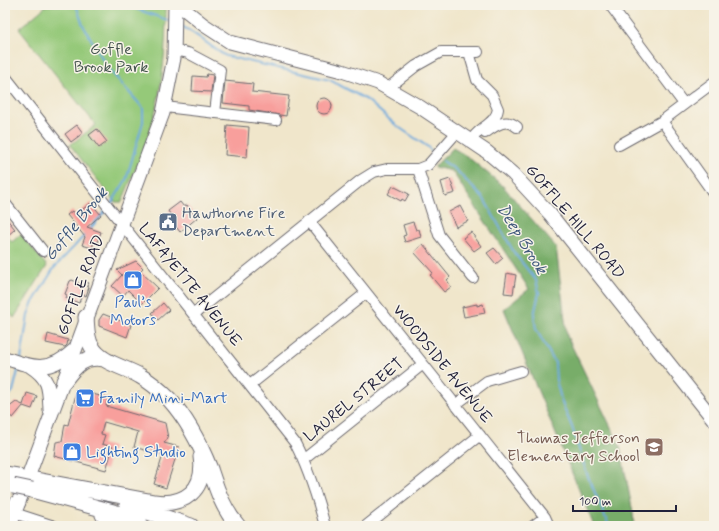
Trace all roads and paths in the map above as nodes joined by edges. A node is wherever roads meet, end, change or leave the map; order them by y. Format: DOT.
graph roads {
  1 [pos="175,5"];
  2 [pos="179,5"];
  3 [pos="610,5"];
  4 [pos="175,50"];
  5 [pos="7,81"];
  6 [pos="714,82"];
  7 [pos="388,88"];
  8 [pos="684,104"];
  9 [pos="165,107"];
  10 [pos="215,113"];
  11 [pos="276,120"];
  12 [pos="662,121"];
  13 [pos="517,127"];
  14 [pos="457,132"];
  15 [pos="471,141"];
  16 [pos="619,145"];
  17 [pos="418,169"];
  18 [pos="714,194"];
  19 [pos="5,204"];
  20 [pos="309,222"];
  21 [pos="122,224"];
  22 [pos="43,251"];
  23 [pos="473,278"];
  24 [pos="366,293"];
  25 [pos="194,314"];
  26 [pos="86,317"];
  27 [pos="74,350"];
  28 [pos="104,358"];
  29 [pos="19,363"];
  30 [pos="423,364"];
  31 [pos="521,371"];
  32 [pos="64,381"];
  33 [pos="250,385"];
  34 [pos="455,405"];
  35 [pos="51,414"];
  36 [pos="714,420"];
  37 [pos="480,435"];
  38 [pos="197,440"];
  39 [pos="304,460"];
  40 [pos="9,481"];
  41 [pos="34,485"];
  42 [pos="12,517"];
  43 [pos="547,522"];
  44 [pos="54,526"];
  45 [pos="123,526"];
  46 [pos="159,526"];
  47 [pos="191,526"];
  48 [pos="238,526"];
  49 [pos="325,526"];
  50 [pos="366,526"];
  51 [pos="533,526"];
  1 -- 4 [label="main road, GOFFLE ROAD"];
  2 -- 7 [label="main road, GOFFLE HILL ROAD"];
  3 -- 8 [label="street"];
  4 -- 9 [label="main road, GOFFLE ROAD"];
  4 -- 10 [label="street"];
  5 -- 21 [label="street, LAFAYETTE AVENUE"];
  6 -- 8 [label="street"];
  7 -- 14 [label="main road, GOFFLE HILL ROAD"];
  7 -- 15 [label="street"];
  8 -- 12 [label="street"];
  9 -- 10 [label="street"];
  9 -- 21 [label="main road, GOFFLE ROAD"];
  10 -- 11 [label="street"];
  12 -- 16 [label="street"];
  12 -- 18 [label="street"];
  13 -- 15 [label="street"];
  14 -- 15 [label="main road, GOFFLE HILL ROAD"];
  14 -- 17 [label="street"];
  15 -- 36 [label="main road, GOFFLE HILL ROAD"];
  17 -- 20 [label="street"];
  17 -- 23 [label="street"];
  19 -- 22 [label="street"];
  20 -- 24 [label="street, WOODSIDE AVENUE"];
  20 -- 25 [label="street"];
  21 -- 25 [label="street, LAFAYETTE AVENUE"];
  21 -- 26 [label="main road, GOFFLE ROAD"];
  24 -- 30 [label="street, WOODSIDE AVENUE"];
  24 -- 33 [label="street"];
  25 -- 33 [label="street, LAFAYETTE AVENUE"];
  26 -- 27 [label="main road, GOFFLE ROAD"];
  26 -- 28 [label="highway"];
  27 -- 29 [label="main road"];
  27 -- 32 [label="main road, GOFFLE ROAD"];
  28 -- 32 [label="highway"];
  28 -- 38 [label="highway"];
  29 -- 35 [label="main road"];
  30 -- 34 [label="street, WOODSIDE AVENUE"];
  30 -- 39 [label="street, LAUREL STREET"];
  31 -- 34 [label="street"];
  32 -- 35 [label="main road, GOFFLE ROAD"];
  33 -- 39 [label="street, LAFAYETTE AVENUE"];
  34 -- 37 [label="street, WOODSIDE AVENUE"];
  35 -- 42 [label="main road, GOFFLE ROAD"];
  37 -- 43 [label="street, WOODSIDE AVENUE"];
  37 -- 50 [label="street"];
  38 -- 41 [label="highway"];
  38 -- 48 [label="highway"];
  39 -- 49 [label="street, LAFAYETTE AVENUE"];
  40 -- 41 [label="highway"];
  41 -- 45 [label="highway"];
  41 -- 46 [label="highway"];
  41 -- 47 [label="highway"];
  42 -- 44 [label="street"];
  43 -- 51 [label="street"];
}
